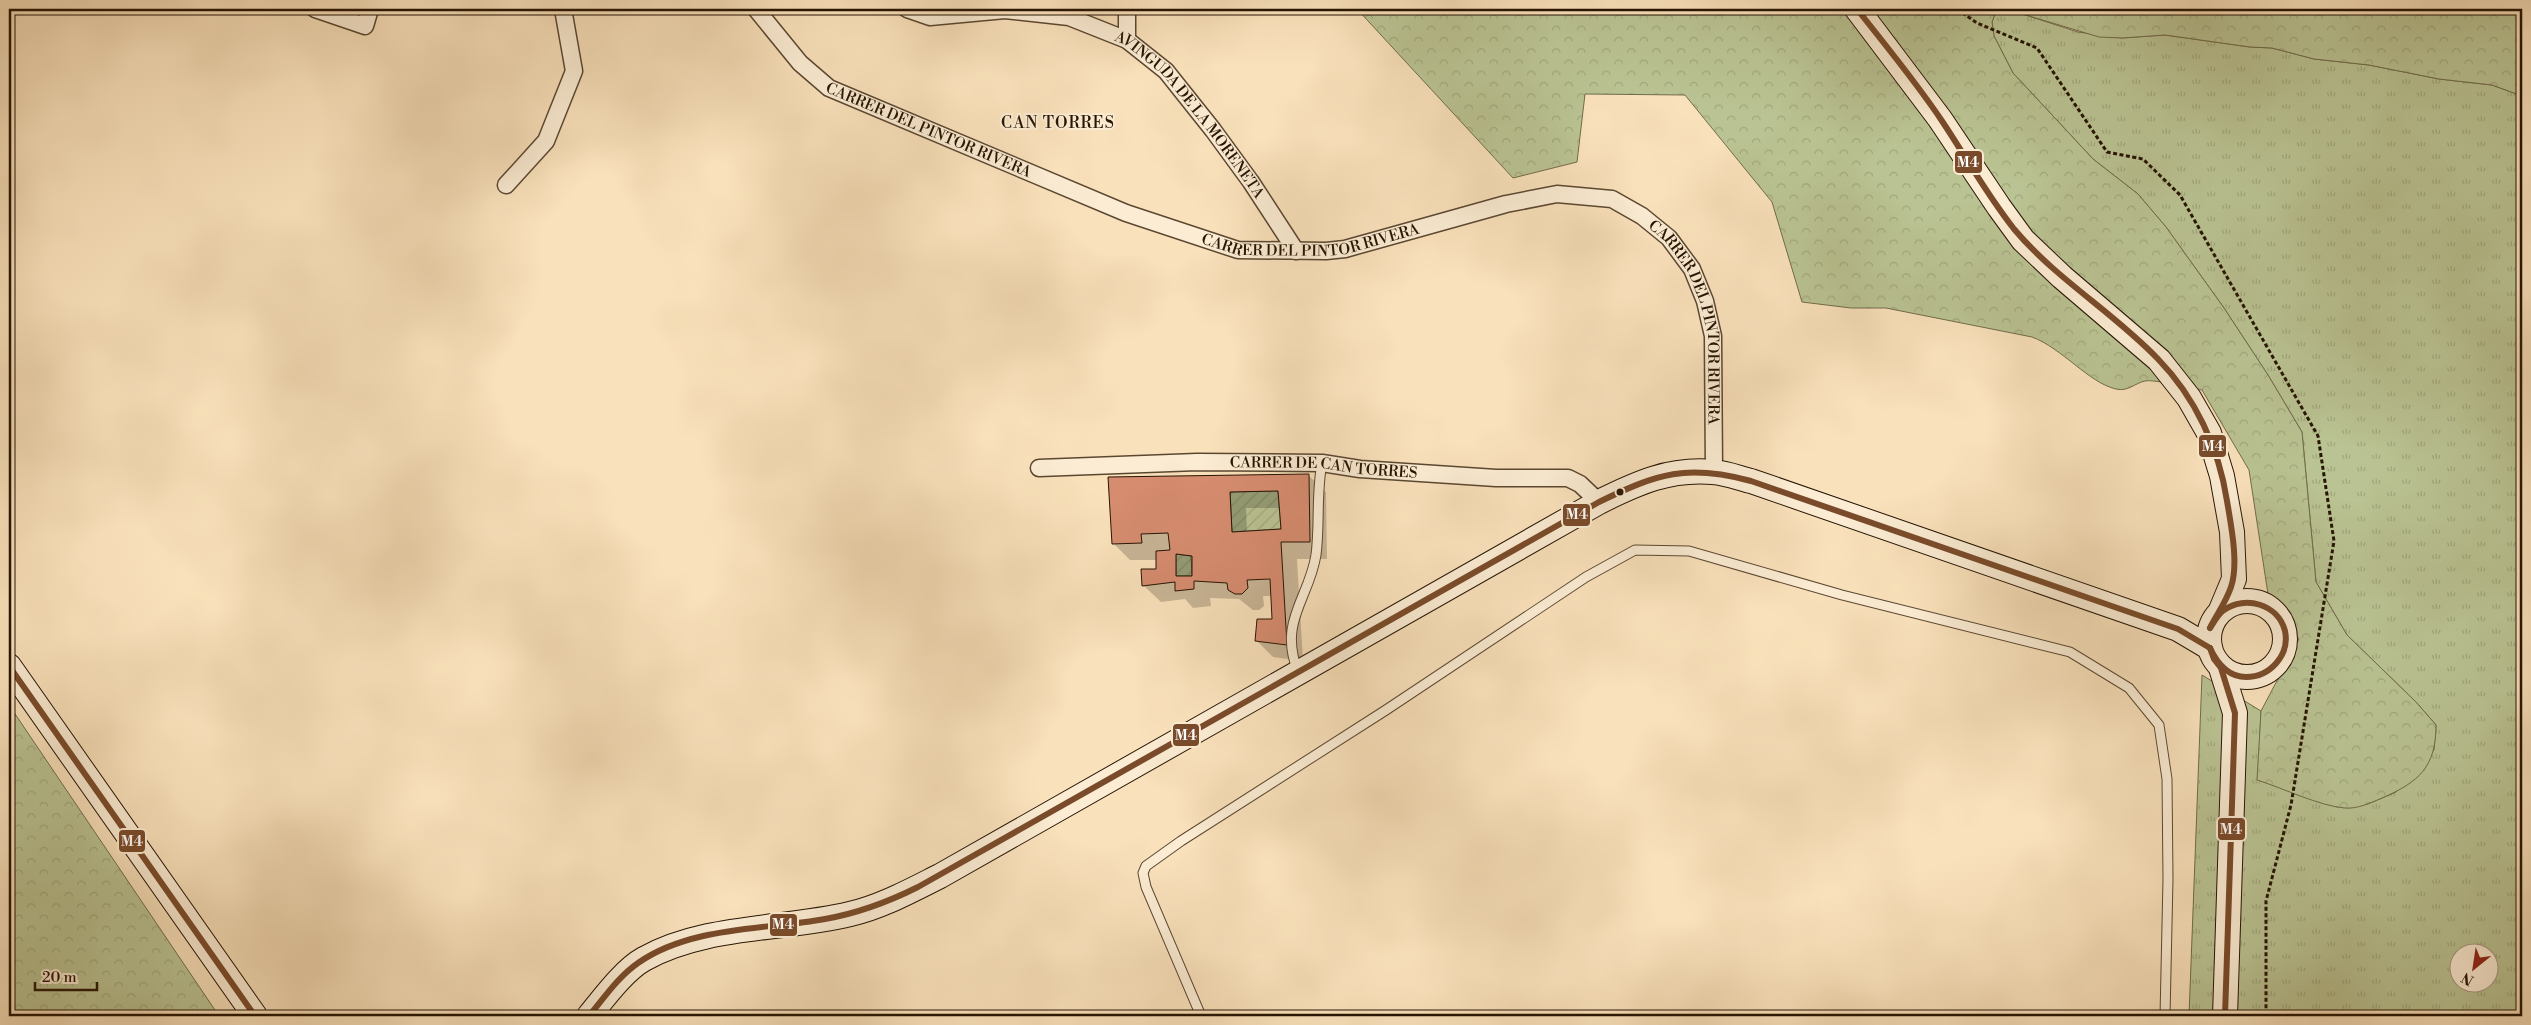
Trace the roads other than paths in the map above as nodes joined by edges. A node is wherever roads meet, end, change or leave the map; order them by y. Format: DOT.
graph roads {
  1 [pos="315,9"];
  2 [pos="370,9"];
  3 [pos="563,9"];
  4 [pos="756,9"];
  5 [pos="907,9"];
  6 [pos="1126,9"];
  7 [pos="1857,9"];
  8 [pos="1128,40"];
  9 [pos="506,185"];
  10 [pos="1296,251"];
  11 [pos="1322,463"];
  12 [pos="1039,468"];
  13 [pos="1714,472"];
  14 [pos="1599,502"];
  15 [pos="2234,579"];
  16 [pos="2250,601"];
  17 [pos="2216,639"];
  18 [pos="9,666"];
  19 [pos="1298,672"];
  20 [pos="2254,677"];
  21 [pos="2235,713"];
  22 [pos="255,1016"];
  23 [pos="588,1016"];
  24 [pos="1200,1016"];
  25 [pos="2165,1016"];
  26 [pos="2225,1016"];
  1 -- 2 [label="street"];
  3 -- 9 [label="street"];
  4 -- 10 [label="street, CARRER DEL PINTOR RIVERA"];
  5 -- 8 [label="street, AVINGUDA DE LA MORENETA"];
  6 -- 8 [label="street"];
  7 -- 15 [label="street"];
  8 -- 10 [label="street, AVINGUDA DE LA MORENETA"];
  10 -- 13 [label="street, CARRER DEL PINTOR RIVERA"];
  11 -- 12 [label="street, CARRER DE CAN TORRES"];
  11 -- 14 [label="street, CARRER DE CAN TORRES"];
  11 -- 19 [label="lane"];
  13 -- 14 [label="street"];
  13 -- 17 [label="street"];
  14 -- 19 [label="street"];
  15 -- 16 [label="street"];
  15 -- 17 [label="street"];
  16 -- 17 [label="street"];
  16 -- 20 [label="street"];
  17 -- 20 [label="street"];
  17 -- 21 [label="street"];
  18 -- 22 [label="street"];
  19 -- 23 [label="street"];
  20 -- 21 [label="street"];
  21 -- 26 [label="street"];
  24 -- 25 [label="lane"];
}
